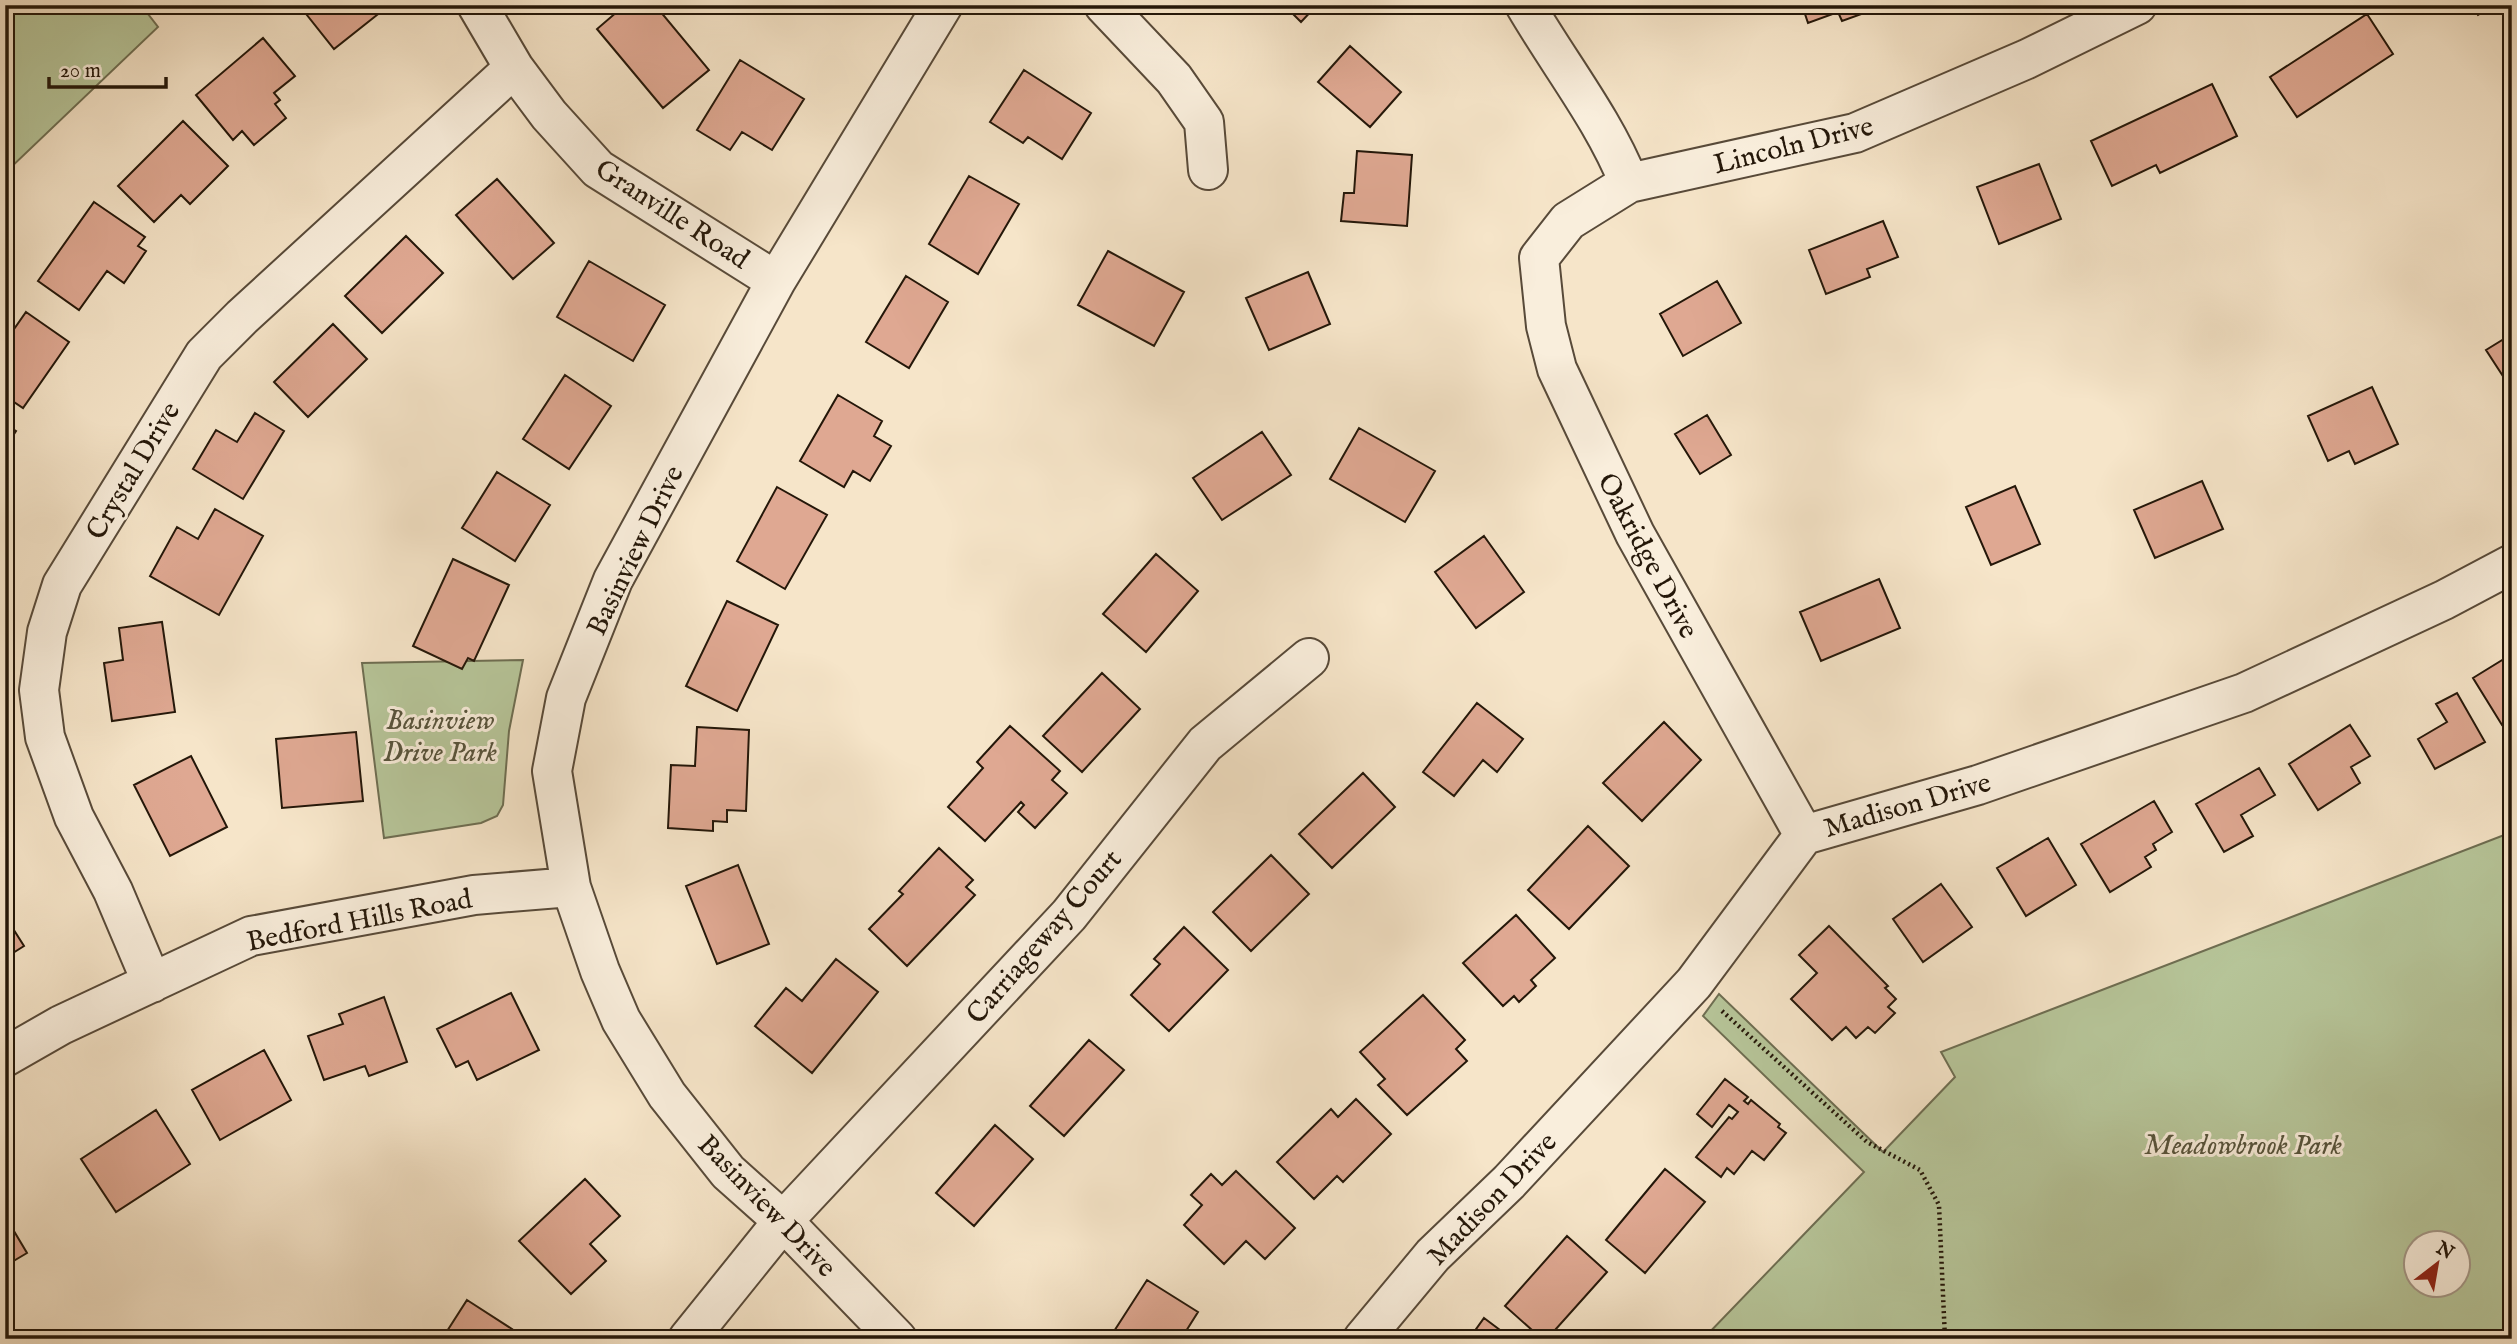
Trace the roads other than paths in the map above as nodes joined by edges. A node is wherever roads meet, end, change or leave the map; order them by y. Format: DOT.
graph roads {
  1 [pos="477,5"];
  2 [pos="943,5"];
  3 [pos="1104,5"];
  4 [pos="1525,5"];
  5 [pos="2137,5"];
  6 [pos="514,68"];
  7 [pos="1208,170"];
  8 [pos="1629,183"];
  9 [pos="1539,258"];
  10 [pos="776,281"];
  11 [pos="2512,564"];
  12 [pos="1309,659"];
  13 [pos="1804,835"];
  14 [pos="571,887"];
  15 [pos="152,982"];
  16 [pos="5,1057"];
  17 [pos="783,1221"];
  18 [pos="688,1339"];
  19 [pos="897,1339"];
  20 [pos="1363,1339"];
  1 -- 6 [label="street, Granville Road"];
  2 -- 10 [label="street, Basinview Drive"];
  3 -- 7 [label="street"];
  4 -- 8 [label="street"];
  5 -- 8 [label="street, Lincoln Drive"];
  6 -- 10 [label="street, Granville Road"];
  6 -- 15 [label="street, Crystal Drive"];
  8 -- 9 [label="street, Lincoln Drive"];
  9 -- 13 [label="street, Oakridge Drive"];
  10 -- 14 [label="street, Basinview Drive"];
  11 -- 13 [label="street, Madison Drive"];
  12 -- 17 [label="street, Carriageway Court"];
  13 -- 20 [label="street, Madison Drive"];
  14 -- 15 [label="street, Bedford Hills Road"];
  14 -- 17 [label="street, Basinview Drive"];
  15 -- 16 [label="street, Bedford Hills Road"];
  17 -- 18 [label="street, Carriageway Court"];
  17 -- 19 [label="street, Basinview Drive"];
}
